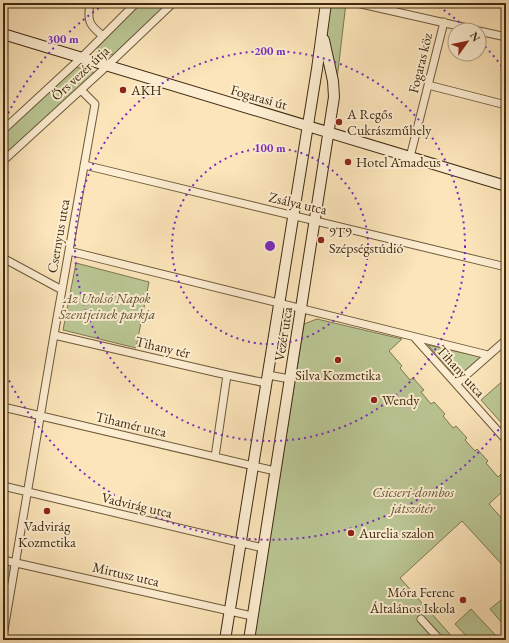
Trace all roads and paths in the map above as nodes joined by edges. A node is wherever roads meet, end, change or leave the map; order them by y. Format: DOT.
graph roads {
  1 [pos="90,3"];
  2 [pos="136,3"];
  3 [pos="173,3"];
  4 [pos="326,3"];
  5 [pos="357,3"];
  6 [pos="444,22"];
  7 [pos="447,23"];
  8 [pos="322,32"];
  9 [pos="487,32"];
  10 [pos="3,34"];
  11 [pos="103,36"];
  12 [pos="506,37"];
  13 [pos="81,58"];
  14 [pos="107,66"];
  15 [pos="330,68"];
  16 [pos="317,69"];
  17 [pos="428,85"];
  18 [pos="81,90"];
  19 [pos="506,105"];
  20 [pos="307,126"];
  21 [pos="3,130"];
  22 [pos="328,132"];
  23 [pos="326,151"];
  24 [pos="410,157"];
  25 [pos="3,161"];
  26 [pos="84,165"];
  27 [pos="506,186"];
  28 [pos="293,215"];
  29 [pos="315,220"];
  30 [pos="69,251"];
  31 [pos="3,258"];
  32 [pos="506,267"];
  33 [pos="62,290"];
  34 [pos="275,303"];
  35 [pos="301,309"];
  36 [pos="54,335"];
  37 [pos="414,337"];
  38 [pos="506,340"];
  39 [pos="488,355"];
  40 [pos="227,375"];
  41 [pos="267,379"];
  42 [pos="290,379"];
  43 [pos="456,384"];
  44 [pos="3,407"];
  45 [pos="40,416"];
  46 [pos="506,440"];
  47 [pos="215,457"];
  48 [pos="253,466"];
  49 [pos="275,471"];
  50 [pos="3,486"];
  51 [pos="27,492"];
  52 [pos="242,544"];
  53 [pos="263,548"];
  54 [pos="3,560"];
  55 [pos="16,562"];
  56 [pos="230,611"];
  57 [pos="252,616"];
  58 [pos="421,619"];
  59 [pos="3,636"];
  60 [pos="226,640"];
  61 [pos="249,640"];
  62 [pos="440,640"];
  1 -- 11 [label="street"];
  2 -- 11 [label="street, Örs vezér útja"];
  3 -- 14 [label="street, Örs vezér útja"];
  4 -- 8 [label="street, Vezér utca"];
  5 -- 6 [label="street"];
  6 -- 7 [label="street"];
  6 -- 17 [label="street, Fogaras köz"];
  8 -- 15 [label="street, Vezér utca"];
  8 -- 16 [label="street, Vezér utca"];
  9 -- 12 [label="street"];
  10 -- 13 [label="street, Fogarasi út"];
  11 -- 13 [label="street, Örs vezér útja"];
  13 -- 14 [label="street, Fogarasi út"];
  13 -- 21 [label="street, Örs vezér útja"];
  14 -- 18 [label="street, Örs vezér útja"];
  14 -- 20 [label="street, Fogarasi út"];
  15 -- 16 [label="street"];
  15 -- 22 [label="street, Vezér utca"];
  16 -- 20 [label="street, Vezér utca"];
  17 -- 19 [label="street"];
  17 -- 24 [label="street, Fogaras köz"];
  18 -- 25 [label="street, Örs vezér útja"];
  18 -- 26 [label="street, Csernyus utca"];
  20 -- 22 [label="street, Fogarasi út"];
  20 -- 23 [label="street"];
  20 -- 28 [label="street, Vezér utca"];
  22 -- 23 [label="street, Vezér utca"];
  22 -- 24 [label="street, Fogarasi út"];
  23 -- 29 [label="street, Vezér utca"];
  24 -- 27 [label="street, Fogarasi út"];
  26 -- 28 [label="street, Zsálya utca"];
  26 -- 30 [label="street, Csernyus utca"];
  28 -- 29 [label="street, Zsálya utca"];
  28 -- 34 [label="street, Vezér utca"];
  29 -- 32 [label="street, Zsálya utca"];
  29 -- 35 [label="street, Vezér utca"];
  30 -- 33 [label="street, Csernyus utca"];
  30 -- 34 [label="street"];
  31 -- 33 [label="street"];
  33 -- 36 [label="street, Csernyus utca"];
  34 -- 35 [label="street, Tihany utca"];
  34 -- 41 [label="street, Vezér utca"];
  35 -- 37 [label="street, Tihany utca"];
  35 -- 42 [label="street, Vezér utca"];
  36 -- 40 [label="street, Tihany tér"];
  36 -- 45 [label="street, Csernyus utca"];
  37 -- 39 [label="street, Tihany utca"];
  37 -- 43 [label="street, Tihany utca"];
  38 -- 39 [label="street"];
  39 -- 43 [label="street"];
  40 -- 41 [label="street, Tihany tér"];
  40 -- 47 [label="street"];
  41 -- 42 [label="street, Tihany tér"];
  41 -- 48 [label="street, Vezér utca"];
  42 -- 49 [label="street, Vezér utca"];
  43 -- 46 [label="street, Tihany utca"];
  44 -- 45 [label="street, Tihamér utca"];
  45 -- 47 [label="street, Tihamér utca"];
  45 -- 51 [label="street, Csernyus utca"];
  47 -- 48 [label="street, Tihamér utca"];
  48 -- 49 [label="street, Tihamér utca"];
  48 -- 52 [label="street, Vezér utca"];
  49 -- 53 [label="street, Vezér utca"];
  50 -- 51 [label="street, Vadvirág utca"];
  51 -- 52 [label="street, Vadvirág utca"];
  51 -- 55 [label="street, Csernyus utca"];
  52 -- 53 [label="street, Vadvirág utca"];
  52 -- 56 [label="street, Vezér utca"];
  53 -- 57 [label="street, Vezér utca"];
  54 -- 55 [label="street, Mirtusz utca"];
  55 -- 56 [label="street, Mirtusz utca"];
  55 -- 59 [label="street, Csernyus utca"];
  56 -- 57 [label="street, Mirtusz utca"];
  56 -- 60 [label="street, Vezér utca"];
  57 -- 61 [label="street, Vezér utca"];
  58 -- 62 [label="street"];
}
